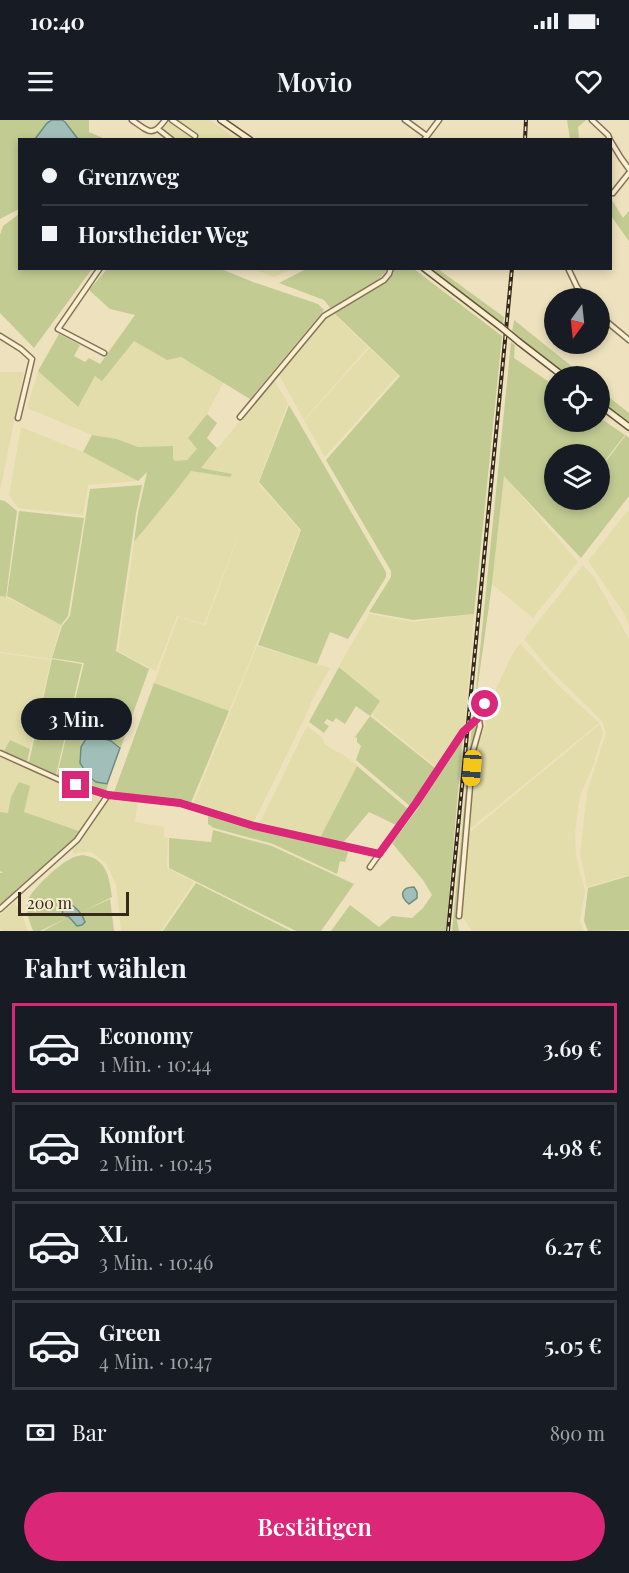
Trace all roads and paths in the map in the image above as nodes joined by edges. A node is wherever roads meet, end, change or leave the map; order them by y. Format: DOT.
graph roads {
  1 [pos="132,120"];
  2 [pos="165,120"];
  3 [pos="172,120"];
  4 [pos="221,120"];
  5 [pos="405,120"];
  6 [pos="439,120"];
  7 [pos="592,120"];
  8 [pos="158,129"];
  9 [pos="195,136"];
  10 [pos="169,138"];
  11 [pos="247,138"];
  12 [pos="426,138"];
  13 [pos="609,138"];
  14 [pos="612,143"];
  15 [pos="621,158"];
  16 [pos="628,158"];
  17 [pos="629,171"];
  18 [pos="612,193"];
  19 [pos="99,270"];
  20 [pos="391,270"];
  21 [pos="427,270"];
  22 [pos="569,270"];
  23 [pos="578,288"];
  24 [pos="610,324"];
  25 [pos="0,336"];
  26 [pos="629,340"];
  27 [pos="104,353"];
  28 [pos="550,366"];
  29 [pos="610,413"];
  30 [pos="240,417"];
  31 [pos="18,418"];
  32 [pos="629,427"];
  33 [pos="485,704"];
  34 [pos="478,718"];
  35 [pos="0,753"];
  36 [pos="108,795"];
  37 [pos="379,854"];
  38 [pos="370,867"];
  39 [pos="0,909"];
  40 [pos="459,916"];
  1 -- 8 [label="street"];
  2 -- 8 [label="street"];
  3 -- 9 [label="street"];
  4 -- 11 [label="main road"];
  5 -- 12 [label="street"];
  6 -- 12 [label="street"];
  7 -- 13 [label="street"];
  8 -- 10 [label="street"];
  14 -- 15 [label="street"];
  15 -- 16 [label="street"];
  15 -- 17 [label="street"];
  17 -- 18 [label="street"];
  19 -- 27 [label="street"];
  20 -- 30 [label="street"];
  21 -- 28 [label="main road, bridge"];
  22 -- 23 [label="street"];
  24 -- 26 [label="street"];
  25 -- 31 [label="street"];
  29 -- 32 [label="main road"];
  33 -- 34 [label="street"];
  34 -- 37 [label="street"];
  34 -- 40 [label="street"];
  35 -- 36 [label="street"];
  36 -- 37 [label="street"];
  36 -- 39 [label="street"];
  37 -- 38 [label="street"];
}
